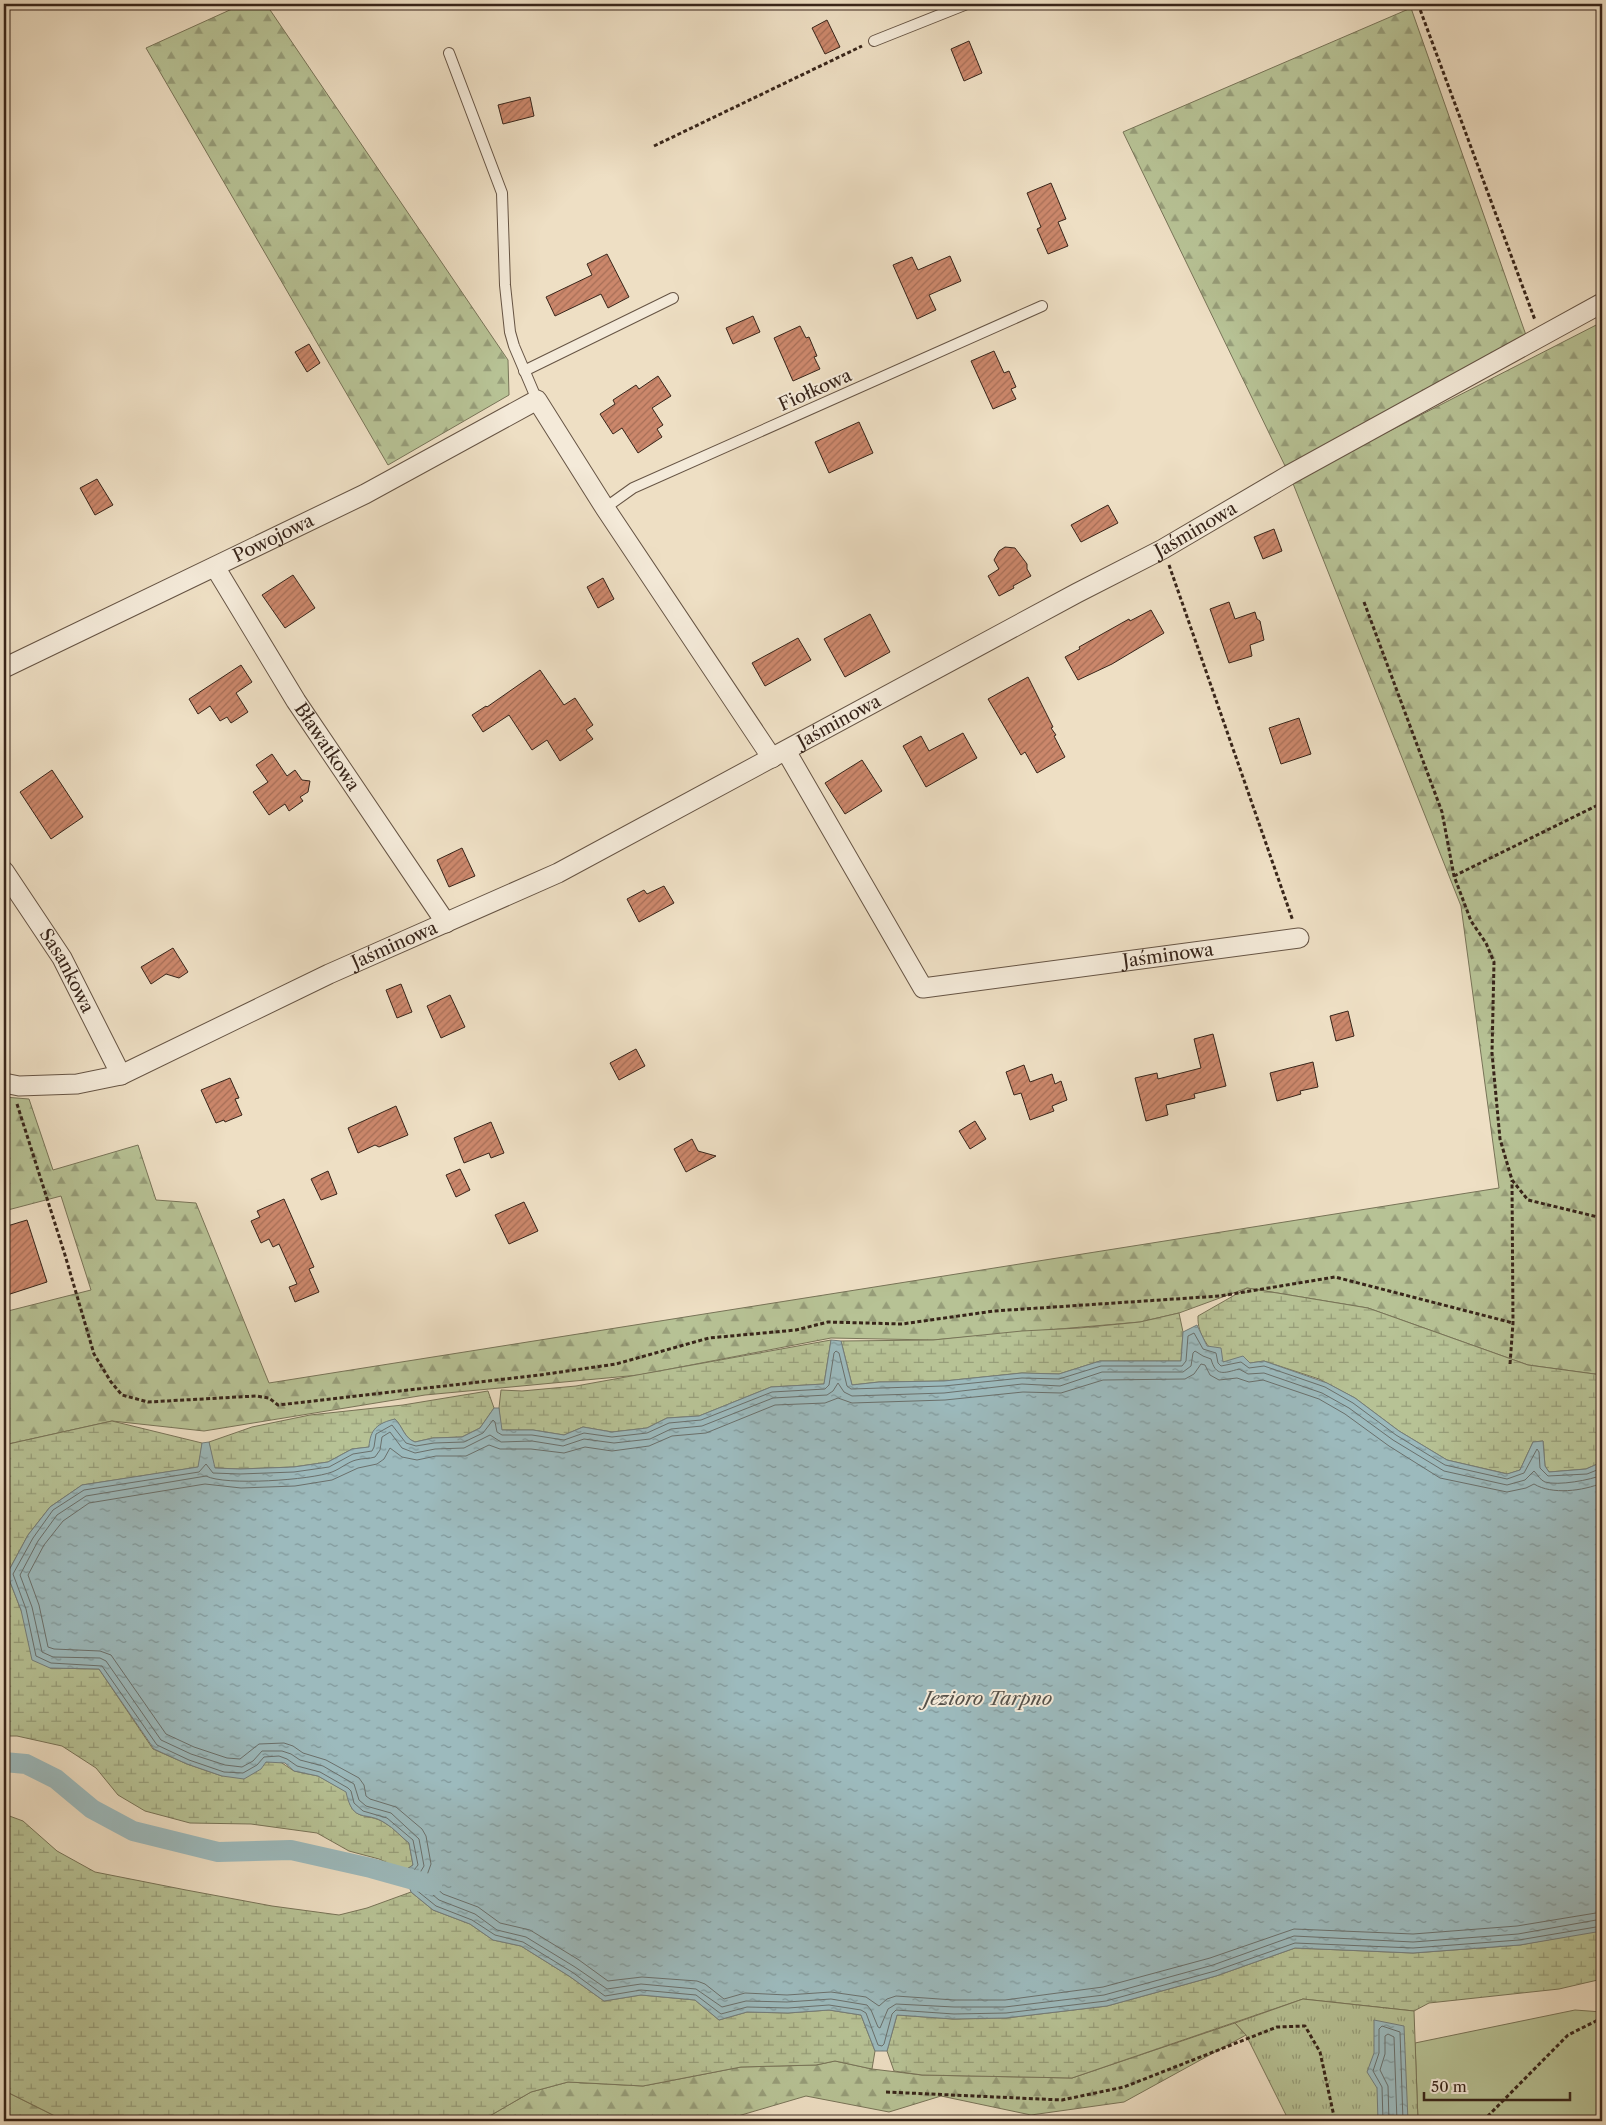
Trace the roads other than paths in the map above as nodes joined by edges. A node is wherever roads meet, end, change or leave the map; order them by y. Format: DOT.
graph roads {
  1 [pos="967,4"];
  2 [pos="874,40"];
  3 [pos="449,53"];
  4 [pos="673,298"];
  5 [pos="1602,303"];
  6 [pos="1042,306"];
  7 [pos="524,371"];
  8 [pos="537,400"];
  9 [pos="605,508"];
  10 [pos="215,567"];
  11 [pos="4,668"];
  12 [pos="779,754"];
  13 [pos="4,871"];
  14 [pos="446,923"];
  15 [pos="1299,938"];
  16 [pos="121,1075"];
  17 [pos="11,1085"];
  1 -- 2 [label="lane"];
  3 -- 7 [label="lane"];
  4 -- 7 [label="lane"];
  5 -- 12 [label="street, Jaśminowa"];
  6 -- 9 [label="lane, Fiołkowa"];
  7 -- 8 [label="lane"];
  8 -- 9 [label="street, Jaśminowa"];
  8 -- 10 [label="street, Powojowa"];
  9 -- 12 [label="street, Jaśminowa"];
  10 -- 11 [label="street, Powojowa"];
  10 -- 14 [label="street, Bławatkowa"];
  12 -- 14 [label="street, Jaśminowa"];
  12 -- 15 [label="street, Jaśminowa"];
  13 -- 16 [label="street, Sasankowa"];
  14 -- 16 [label="street, Jaśminowa"];
  16 -- 17 [label="street, Jaśminowa"];
}
